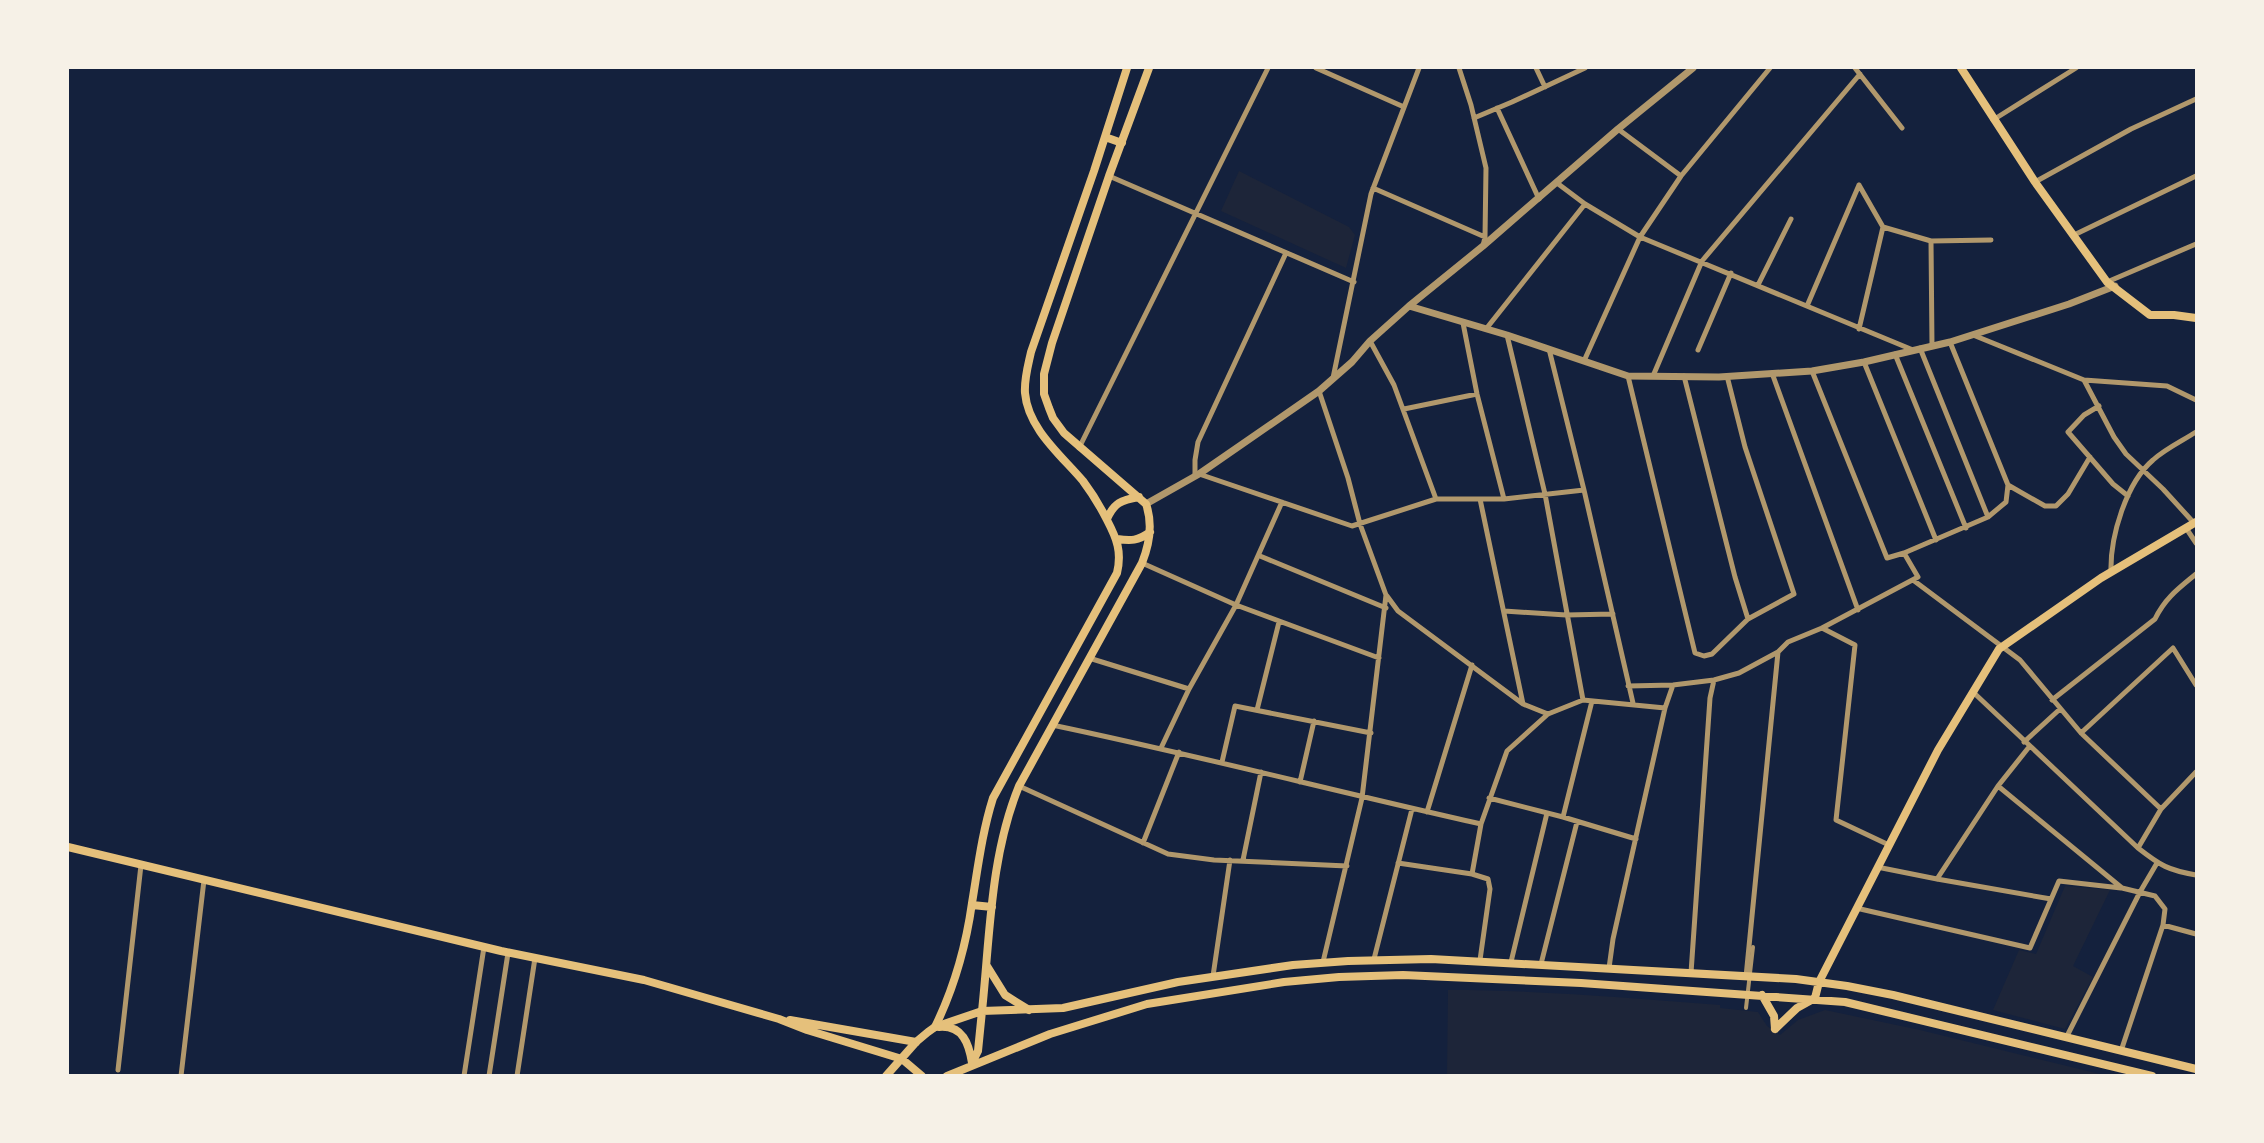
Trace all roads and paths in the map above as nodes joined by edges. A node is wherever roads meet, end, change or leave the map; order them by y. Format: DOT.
graph roads {
  1 [pos="1128,68"];
  2 [pos="1149,68"];
  3 [pos="1268,68"];
  4 [pos="1316,68"];
  5 [pos="1419,68"];
  6 [pos="1459,68"];
  7 [pos="1536,68"];
  8 [pos="1585,68"];
  9 [pos="1693,68"];
  10 [pos="1770,68"];
  11 [pos="1855,68"];
  12 [pos="1960,68"];
  13 [pos="2076,68"];
  14 [pos="1684,70"];
  15 [pos="1860,74"];
  16 [pos="1545,87"];
  17 [pos="2196,99"];
  18 [pos="1404,107"];
  19 [pos="1497,108"];
  20 [pos="1474,118"];
  21 [pos="1993,120"];
  22 [pos="1902,128"];
  23 [pos="1618,129"];
  24 [pos="1105,137"];
  25 [pos="1122,143"];
  26 [pos="1109,176"];
  27 [pos="1681,176"];
  28 [pos="2196,176"];
  29 [pos="2035,182"];
  30 [pos="1557,183"];
  31 [pos="1374,188"];
  32 [pos="1539,199"];
  33 [pos="1585,204"];
  34 [pos="1196,212"];
  35 [pos="1791,219"];
  36 [pos="1883,227"];
  37 [pos="2074,235"];
  38 [pos="1485,237"];
  39 [pos="1640,237"];
  40 [pos="1991,240"];
  41 [pos="1931,241"];
  42 [pos="2196,244"];
  43 [pos="1483,246"];
  44 [pos="1286,253"];
  45 [pos="1702,261"];
  46 [pos="1731,273"];
  47 [pos="1354,282"];
  48 [pos="2107,282"];
  49 [pos="1758,285"];
  50 [pos="2115,286"];
  51 [pos="1048,302"];
  52 [pos="1409,306"];
  53 [pos="1807,306"];
  54 [pos="1065,309"];
  55 [pos="2196,318"];
  56 [pos="1463,323"];
  57 [pos="1859,329"];
  58 [pos="1486,330"];
  59 [pos="1971,334"];
  60 [pos="1507,335"];
  61 [pos="1370,341"];
  62 [pos="1950,342"];
  63 [pos="1932,345"];
  64 [pos="1549,349"];
  65 [pos="1916,349"];
  66 [pos="1698,350"];
  67 [pos="1895,354"];
  68 [pos="1584,362"];
  69 [pos="1864,362"];
  70 [pos="1812,371"];
  71 [pos="1772,373"];
  72 [pos="1628,376"];
  73 [pos="1653,376"];
  74 [pos="1684,376"];
  75 [pos="1727,376"];
  76 [pos="1333,380"];
  77 [pos="2084,380"];
  78 [pos="1318,391"];
  79 [pos="1477,394"];
  80 [pos="2196,400"];
  81 [pos="2099,406"];
  82 [pos="1404,409"];
  83 [pos="2196,432"];
  84 [pos="1079,448"];
  85 [pos="2090,457"];
  86 [pos="2144,471"];
  87 [pos="1198,475"];
  88 [pos="2008,485"];
  89 [pos="1584,490"];
  90 [pos="1545,494"];
  91 [pos="2128,496"];
  92 [pos="1139,497"];
  93 [pos="1436,499"];
  94 [pos="1480,499"];
  95 [pos="1504,499"];
  96 [pos="1282,502"];
  97 [pos="1146,504"];
  98 [pos="1989,517"];
  99 [pos="1107,519"];
  100 [pos="1360,524"];
  101 [pos="2192,524"];
  102 [pos="1966,528"];
  103 [pos="1150,532"];
  104 [pos="1117,539"];
  105 [pos="1936,540"];
  106 [pos="2196,543"];
  107 [pos="1904,553"];
  108 [pos="1260,556"];
  109 [pos="1142,563"];
  110 [pos="2111,572"];
  111 [pos="2196,574"];
  112 [pos="1916,578"];
  113 [pos="1386,595"];
  114 [pos="1236,605"];
  115 [pos="1386,608"];
  116 [pos="1858,610"];
  117 [pos="1504,611"];
  118 [pos="1613,614"];
  119 [pos="1566,615"];
  120 [pos="1748,619"];
  121 [pos="1279,622"];
  122 [pos="1822,628"];
  123 [pos="2003,646"];
  124 [pos="1778,652"];
  125 [pos="1089,658"];
  126 [pos="1379,658"];
  127 [pos="1472,665"];
  128 [pos="1714,680"];
  129 [pos="1672,685"];
  130 [pos="2196,685"];
  131 [pos="1628,686"];
  132 [pos="1190,690"];
  133 [pos="1973,692"];
  134 [pos="1583,700"];
  135 [pos="2052,700"];
  136 [pos="1592,701"];
  137 [pos="1633,703"];
  138 [pos="1523,704"];
  139 [pos="1665,708"];
  140 [pos="2060,709"];
  141 [pos="1257,710"];
  142 [pos="1548,714"];
  143 [pos="1314,721"];
  144 [pos="1052,725"];
  145 [pos="1032,727"];
  146 [pos="1371,733"];
  147 [pos="2081,733"];
  148 [pos="1047,735"];
  149 [pos="2027,744"];
  150 [pos="1161,748"];
  151 [pos="1179,752"];
  152 [pos="1222,762"];
  153 [pos="1261,772"];
  154 [pos="2196,772"];
  155 [pos="1299,782"];
  156 [pos="1019,786"];
  157 [pos="1998,786"];
  158 [pos="1362,798"];
  159 [pos="1489,798"];
  160 [pos="1412,809"];
  161 [pos="2161,809"];
  162 [pos="1427,812"];
  163 [pos="1547,813"];
  164 [pos="1563,817"];
  165 [pos="1577,822"];
  166 [pos="1481,824"];
  167 [pos="1636,839"];
  168 [pos="1143,843"];
  169 [pos="1889,845"];
  170 [pos="68,847"];
  171 [pos="2138,848"];
  172 [pos="1230,860"];
  173 [pos="1243,860"];
  174 [pos="1398,863"];
  175 [pos="2157,863"];
  176 [pos="141,865"];
  177 [pos="1347,866"];
  178 [pos="1877,867"];
  179 [pos="1472,874"];
  180 [pos="2196,875"];
  181 [pos="1937,879"];
  182 [pos="204,880"];
  183 [pos="2122,888"];
  184 [pos="2140,892"];
  185 [pos="2051,899"];
  186 [pos="972,905"];
  187 [pos="992,907"];
  188 [pos="1856,908"];
  189 [pos="2163,925"];
  190 [pos="2196,934"];
  191 [pos="484,947"];
  192 [pos="1753,947"];
  193 [pos="508,952"];
  194 [pos="535,958"];
  195 [pos="1374,959"];
  196 [pos="1479,960"];
  197 [pos="1323,962"];
  198 [pos="1511,962"];
  199 [pos="1541,964"];
  200 [pos="987,966"];
  201 [pos="1609,968"];
  202 [pos="1691,973"];
  203 [pos="1213,976"];
  204 [pos="1746,977"];
  205 [pos="1819,982"];
  206 [pos="1762,995"];
  207 [pos="1815,998"];
  208 [pos="1746,1008"];
  209 [pos="1029,1010"];
  210 [pos="982,1011"];
  211 [pos="779,1019"];
  212 [pos="935,1027"];
  213 [pos="2066,1038"];
  214 [pos="916,1041"];
  215 [pos="2121,1051"];
  216 [pos="903,1059"];
  217 [pos="972,1064"];
  218 [pos="2196,1069"];
  219 [pos="118,1070"];
  220 [pos="181,1076"];
  221 [pos="464,1076"];
  222 [pos="489,1076"];
  223 [pos="517,1076"];
  224 [pos="886,1076"];
  225 [pos="922,1076"];
  226 [pos="947,1076"];
  227 [pos="2152,1076"];
  1 -- 24 [label="main road"];
  2 -- 25 [label="main road"];
  3 -- 34 [label="street"];
  4 -- 18 [label="street"];
  5 -- 18 [label="street"];
  6 -- 20 [label="street"];
  7 -- 16 [label="street"];
  8 -- 16 [label="street"];
  9 -- 14 [label="street"];
  10 -- 27 [label="street"];
  11 -- 15 [label="street"];
  12 -- 21 [label="main road"];
  13 -- 21 [label="street"];
  14 -- 23 [label="street"];
  15 -- 22 [label="street"];
  15 -- 45 [label="street"];
  16 -- 19 [label="street"];
  17 -- 29 [label="street"];
  18 -- 31 [label="street"];
  19 -- 20 [label="street"];
  19 -- 32 [label="street"];
  20 -- 38 [label="street"];
  21 -- 29 [label="main road"];
  23 -- 27 [label="street"];
  23 -- 30 [label="street"];
  24 -- 25 [label="main road"];
  24 -- 51 [label="main road"];
  25 -- 26 [label="main road"];
  26 -- 34 [label="street"];
  26 -- 54 [label="main road"];
  27 -- 39 [label="street"];
  28 -- 37 [label="street"];
  29 -- 37 [label="main road"];
  30 -- 32 [label="street"];
  30 -- 33 [label="street"];
  31 -- 38 [label="street"];
  31 -- 47 [label="street"];
  32 -- 43 [label="street"];
  33 -- 39 [label="street"];
  33 -- 58 [label="street"];
  34 -- 44 [label="street"];
  34 -- 84 [label="street"];
  35 -- 49 [label="street"];
  36 -- 41 [label="street"];
  36 -- 53 [label="street"];
  36 -- 57 [label="street"];
  37 -- 48 [label="main road"];
  38 -- 43 [label="street"];
  39 -- 45 [label="street"];
  39 -- 68 [label="street"];
  40 -- 41 [label="street"];
  41 -- 63 [label="street"];
  42 -- 48 [label="street"];
  43 -- 52 [label="street"];
  44 -- 47 [label="street"];
  44 -- 87 [label="street"];
  45 -- 46 [label="street"];
  45 -- 73 [label="street"];
  46 -- 49 [label="street"];
  46 -- 66 [label="street"];
  47 -- 76 [label="street"];
  48 -- 50 [label="main road"];
  49 -- 53 [label="street"];
  50 -- 55 [label="main road"];
  50 -- 59 [label="street"];
  51 -- 54 [label="main road"];
  51 -- 99 [label="main road"];
  52 -- 56 [label="street"];
  52 -- 61 [label="street"];
  53 -- 57 [label="street"];
  54 -- 84 [label="main road"];
  56 -- 58 [label="street"];
  56 -- 79 [label="street"];
  57 -- 65 [label="street"];
  58 -- 60 [label="street"];
  59 -- 62 [label="street"];
  59 -- 77 [label="street"];
  60 -- 64 [label="street"];
  60 -- 90 [label="street"];
  61 -- 76 [label="street"];
  61 -- 82 [label="street"];
  62 -- 63 [label="street"];
  62 -- 88 [label="street"];
  63 -- 65 [label="street"];
  64 -- 68 [label="street"];
  64 -- 89 [label="street"];
  65 -- 67 [label="street"];
  65 -- 98 [label="street"];
  67 -- 69 [label="street"];
  67 -- 102 [label="street"];
  68 -- 72 [label="street"];
  69 -- 70 [label="street"];
  69 -- 105 [label="street"];
  70 -- 71 [label="street"];
  70 -- 107 [label="street"];
  71 -- 75 [label="street"];
  71 -- 116 [label="street"];
  72 -- 73 [label="street"];
  72 -- 120 [label="street"];
  73 -- 74 [label="street"];
  74 -- 75 [label="street"];
  74 -- 120 [label="street"];
  75 -- 120 [label="street"];
  76 -- 78 [label="street"];
  77 -- 80 [label="street"];
  77 -- 81 [label="street"];
  78 -- 87 [label="street"];
  78 -- 100 [label="street"];
  79 -- 82 [label="street"];
  79 -- 95 [label="street"];
  81 -- 85 [label="street"];
  81 -- 86 [label="street"];
  82 -- 93 [label="street"];
  83 -- 86 [label="street"];
  84 -- 92 [label="main road"];
  85 -- 88 [label="street"];
  85 -- 91 [label="street"];
  86 -- 91 [label="street"];
  86 -- 101 [label="street"];
  87 -- 96 [label="street"];
  87 -- 97 [label="street"];
  88 -- 98 [label="street"];
  89 -- 90 [label="street"];
  89 -- 118 [label="street"];
  90 -- 95 [label="street"];
  90 -- 119 [label="street"];
  91 -- 110 [label="street"];
  92 -- 97 [label="main road"];
  92 -- 99 [label="main road"];
  93 -- 94 [label="street"];
  93 -- 100 [label="street"];
  94 -- 95 [label="street"];
  94 -- 117 [label="street"];
  96 -- 100 [label="street"];
  96 -- 108 [label="street"];
  97 -- 103 [label="main road"];
  98 -- 102 [label="street"];
  99 -- 104 [label="main road"];
  100 -- 113 [label="street"];
  101 -- 106 [label="street"];
  101 -- 110 [label="main road"];
  102 -- 105 [label="street"];
  103 -- 104 [label="main road"];
  103 -- 109 [label="main road"];
  104 -- 145 [label="main road"];
  105 -- 107 [label="street"];
  107 -- 112 [label="street"];
  108 -- 114 [label="street"];
  108 -- 115 [label="street"];
  109 -- 114 [label="street"];
  109 -- 125 [label="main road"];
  110 -- 123 [label="main road"];
  111 -- 135 [label="street"];
  112 -- 116 [label="street"];
  112 -- 123 [label="street"];
  113 -- 115 [label="street"];
  113 -- 127 [label="street"];
  114 -- 121 [label="street"];
  114 -- 132 [label="street"];
  115 -- 126 [label="street"];
  116 -- 122 [label="street"];
  117 -- 119 [label="street"];
  117 -- 138 [label="street"];
  118 -- 119 [label="street"];
  118 -- 131 [label="street"];
  119 -- 134 [label="street"];
  121 -- 126 [label="street"];
  121 -- 141 [label="street"];
  122 -- 124 [label="street"];
  122 -- 169 [label="street"];
  123 -- 133 [label="main road"];
  123 -- 135 [label="street"];
  124 -- 128 [label="street"];
  124 -- 204 [label="street"];
  125 -- 132 [label="street"];
  125 -- 144 [label="main road"];
  126 -- 146 [label="street"];
  127 -- 138 [label="street"];
  127 -- 162 [label="street"];
  128 -- 129 [label="street"];
  128 -- 202 [label="street"];
  129 -- 131 [label="street"];
  129 -- 139 [label="street"];
  130 -- 147 [label="street"];
  131 -- 137 [label="street"];
  132 -- 150 [label="street"];
  133 -- 149 [label="street"];
  133 -- 169 [label="main road"];
  134 -- 136 [label="street"];
  134 -- 142 [label="street"];
  135 -- 140 [label="street"];
  136 -- 137 [label="street"];
  136 -- 164 [label="street"];
  137 -- 139 [label="street"];
  138 -- 142 [label="street"];
  139 -- 167 [label="street"];
  140 -- 147 [label="street"];
  140 -- 149 [label="street"];
  141 -- 143 [label="street"];
  141 -- 152 [label="street"];
  142 -- 159 [label="street"];
  143 -- 146 [label="street"];
  143 -- 155 [label="street"];
  144 -- 148 [label="main road"];
  144 -- 150 [label="street"];
  145 -- 148 [label="main road"];
  145 -- 186 [label="main road"];
  146 -- 158 [label="street"];
  147 -- 161 [label="street"];
  148 -- 156 [label="main road"];
  149 -- 157 [label="street"];
  149 -- 171 [label="street"];
  150 -- 151 [label="street"];
  151 -- 152 [label="street"];
  151 -- 168 [label="street"];
  152 -- 153 [label="street"];
  153 -- 155 [label="street"];
  153 -- 173 [label="street"];
  154 -- 161 [label="street"];
  155 -- 158 [label="street"];
  156 -- 168 [label="street"];
  156 -- 187 [label="main road"];
  157 -- 181 [label="street"];
  157 -- 183 [label="street"];
  158 -- 160 [label="street"];
  158 -- 177 [label="street"];
  159 -- 163 [label="street"];
  159 -- 166 [label="street"];
  160 -- 162 [label="street"];
  160 -- 174 [label="street"];
  161 -- 171 [label="street"];
  162 -- 166 [label="street"];
  163 -- 164 [label="street"];
  163 -- 198 [label="street"];
  164 -- 165 [label="street"];
  165 -- 167 [label="street"];
  165 -- 199 [label="street"];
  166 -- 179 [label="street"];
  167 -- 201 [label="street"];
  168 -- 172 [label="street"];
  169 -- 178 [label="main road"];
  170 -- 176 [label="main road"];
  171 -- 175 [label="street"];
  172 -- 173 [label="street"];
  172 -- 203 [label="street"];
  173 -- 177 [label="street"];
  174 -- 179 [label="street"];
  174 -- 195 [label="street"];
  175 -- 180 [label="street"];
  175 -- 184 [label="street"];
  176 -- 182 [label="main road"];
  176 -- 219 [label="street"];
  177 -- 197 [label="street"];
  178 -- 181 [label="street"];
  178 -- 188 [label="main road"];
  179 -- 196 [label="street"];
  181 -- 185 [label="street"];
  182 -- 191 [label="main road"];
  182 -- 220 [label="street"];
  183 -- 184 [label="street"];
  183 -- 185 [label="street"];
  184 -- 189 [label="street"];
  184 -- 213 [label="street"];
  185 -- 188 [label="street"];
  186 -- 187 [label="main road"];
  186 -- 212 [label="main road"];
  187 -- 200 [label="main road"];
  188 -- 205 [label="main road"];
  189 -- 190 [label="street"];
  189 -- 215 [label="street"];
  191 -- 193 [label="main road"];
  191 -- 221 [label="street"];
  192 -- 208 [label="street"];
  193 -- 194 [label="main road"];
  193 -- 222 [label="street"];
  194 -- 211 [label="main road"];
  194 -- 223 [label="street"];
  195 -- 196 [label="main road"];
  195 -- 197 [label="main road"];
  196 -- 198 [label="main road"];
  197 -- 203 [label="main road"];
  198 -- 199 [label="main road"];
  199 -- 201 [label="main road"];
  200 -- 209 [label="main road"];
  200 -- 210 [label="main road"];
  201 -- 202 [label="main road"];
  202 -- 204 [label="main road"];
  203 -- 209 [label="main road"];
  204 -- 205 [label="main road"];
  205 -- 207 [label="main road"];
  205 -- 213 [label="main road"];
  206 -- 207 [label="main road"];
  206 -- 207 [label="main road"];
  206 -- 217 [label="main road"];
  207 -- 227 [label="main road"];
  209 -- 210 [label="main road"];
  210 -- 212 [label="main road"];
  210 -- 217 [label="main road"];
  211 -- 214 [label="main road"];
  211 -- 216 [label="main road"];
  212 -- 214 [label="main road"];
  212 -- 217 [label="main road"];
  213 -- 215 [label="main road"];
  214 -- 216 [label="main road"];
  215 -- 218 [label="main road"];
  216 -- 224 [label="main road"];
  216 -- 225 [label="main road"];
  217 -- 226 [label="main road"];
}
